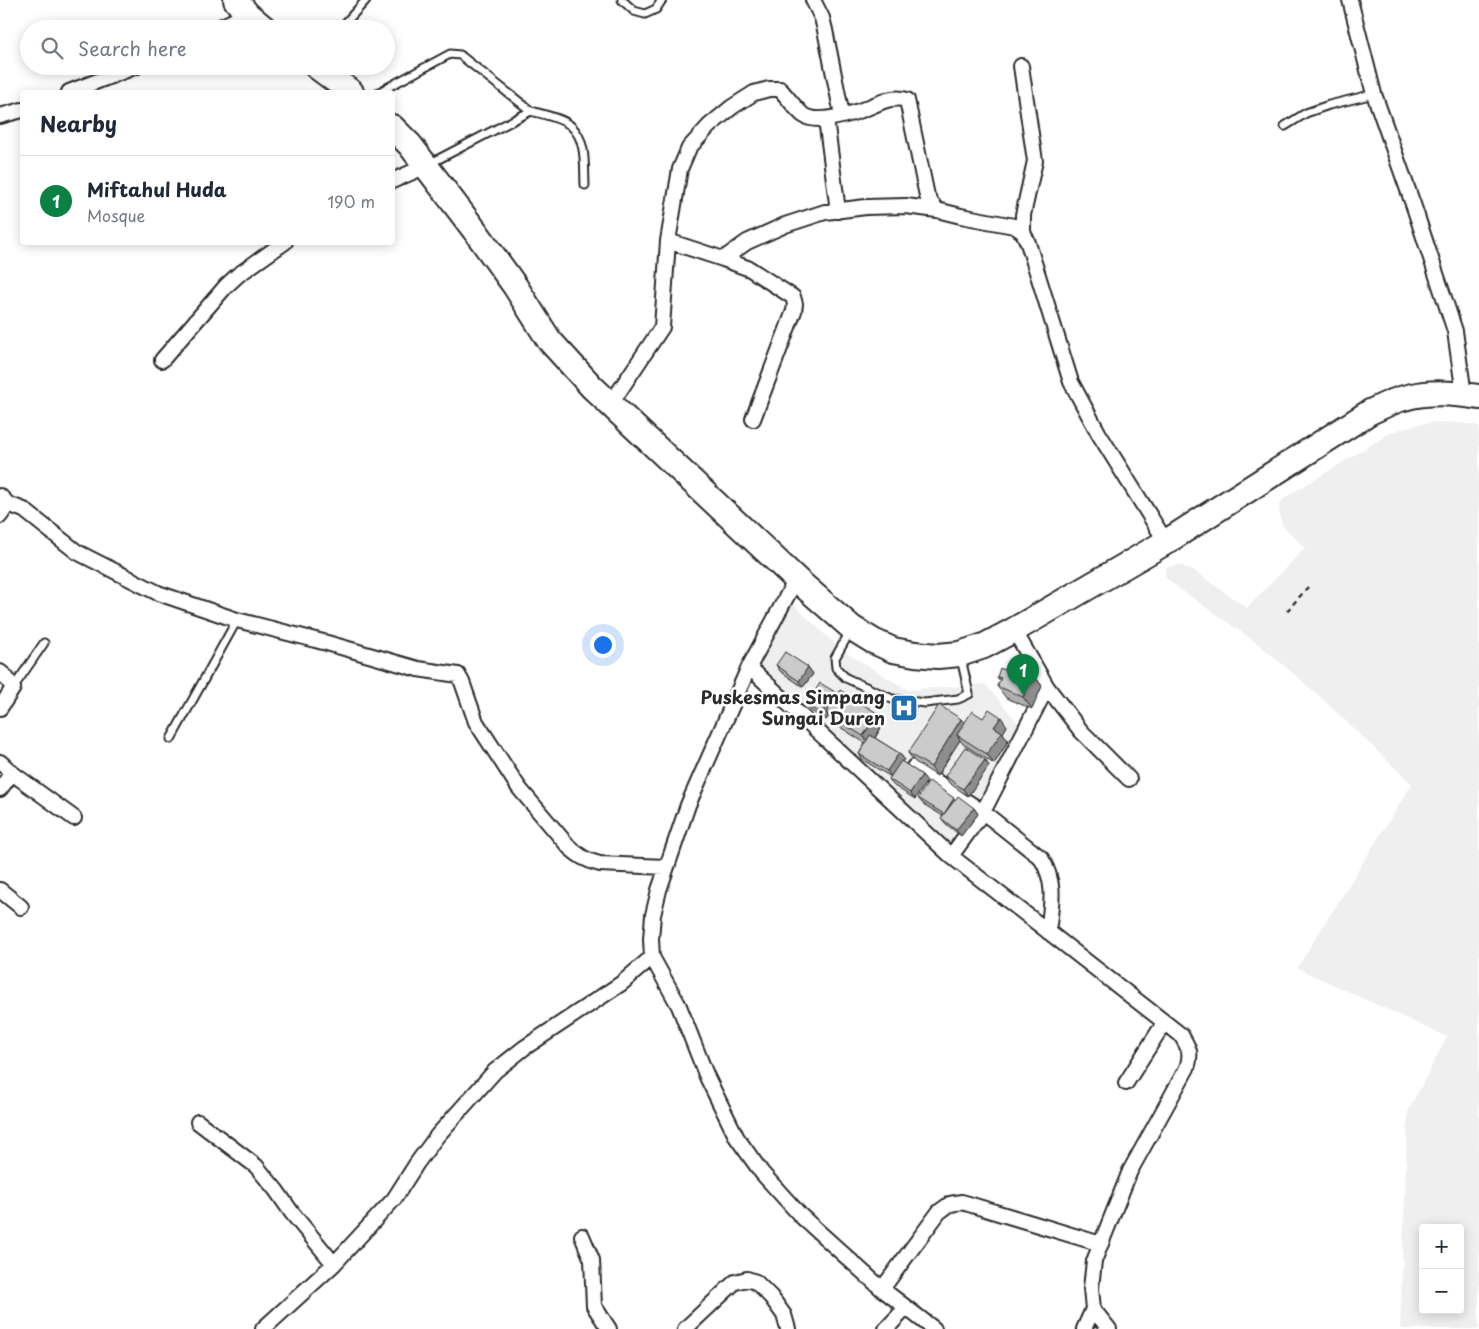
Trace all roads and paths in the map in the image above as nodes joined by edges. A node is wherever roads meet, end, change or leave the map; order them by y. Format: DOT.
graph roads {
  1 [pos="366,0"];
  2 [pos="622,0"];
  3 [pos="662,0"];
  4 [pos="813,0"];
  5 [pos="1350,0"];
  6 [pos="242,7"];
  7 [pos="227,20"];
  8 [pos="256,20"];
  9 [pos="348,20"];
  10 [pos="1021,66"];
  11 [pos="113,75"];
  12 [pos="328,75"];
  13 [pos="74,90"];
  14 [pos="348,90"];
  15 [pos="384,90"];
  16 [pos="1374,94"];
  17 [pos="20,111"];
  18 [pos="530,111"];
  19 [pos="842,115"];
  20 [pos="0,116"];
  21 [pos="826,119"];
  22 [pos="1285,126"];
  23 [pos="395,130"];
  24 [pos="426,166"];
  25 [pos="395,180"];
  26 [pos="584,185"];
  27 [pos="938,210"];
  28 [pos="838,211"];
  29 [pos="1023,232"];
  30 [pos="668,241"];
  31 [pos="281,245"];
  32 [pos="723,258"];
  33 [pos="162,360"];
  34 [pos="1472,396"];
  35 [pos="610,405"];
  36 [pos="753,419"];
  37 [pos="4,500"];
  38 [pos="0,516"];
  39 [pos="1166,542"];
  40 [pos="796,579"];
  41 [pos="1308,587"];
  42 [pos="1288,611"];
  43 [pos="237,620"];
  44 [pos="852,628"];
  45 [pos="1014,630"];
  46 [pos="44,643"];
  47 [pos="960,654"];
  48 [pos="749,667"];
  49 [pos="0,672"];
  50 [pos="1047,686"];
  51 [pos="13,688"];
  52 [pos="0,708"];
  53 [pos="171,739"];
  54 [pos="0,762"];
  55 [pos="914,768"];
  56 [pos="12,773"];
  57 [pos="1129,779"];
  58 [pos="0,789"];
  59 [pos="983,812"];
  60 [pos="74,818"];
  61 [pos="951,856"];
  62 [pos="666,867"];
  63 [pos="0,890"];
  64 [pos="21,907"];
  65 [pos="1048,932"];
  66 [pos="652,957"];
  67 [pos="1164,1023"];
  68 [pos="1126,1083"];
  69 [pos="198,1122"];
  70 [pos="582,1236"];
  71 [pos="1101,1244"];
  72 [pos="334,1264"];
  73 [pos="882,1289"];
  74 [pos="906,1308"];
  75 [pos="1093,1309"];
  76 [pos="263,1329"];
  77 [pos="609,1329"];
  78 [pos="685,1329"];
  79 [pos="788,1329"];
  80 [pos="886,1329"];
  81 [pos="934,1329"];
  82 [pos="1084,1329"];
  83 [pos="1109,1329"];
  1 -- 9 [label="lane"];
  2 -- 3 [label="lane"];
  4 -- 19 [label="street"];
  5 -- 16 [label="street"];
  6 -- 7 [label="street"];
  6 -- 8 [label="highway"];
  10 -- 29 [label="street"];
  11 -- 13 [label="street"];
  12 -- 14 [label="highway"];
  15 -- 18 [label="lane"];
  16 -- 22 [label="lane"];
  16 -- 34 [label="street"];
  17 -- 20 [label="street"];
  18 -- 24 [label="lane"];
  18 -- 26 [label="lane"];
  19 -- 21 [label="street"];
  19 -- 27 [label="street"];
  21 -- 28 [label="street"];
  21 -- 30 [label="street"];
  23 -- 24 [label="highway"];
  24 -- 25 [label="street"];
  24 -- 35 [label="highway"];
  27 -- 28 [label="street"];
  27 -- 29 [label="street"];
  28 -- 32 [label="street"];
  29 -- 39 [label="street"];
  30 -- 32 [label="street"];
  30 -- 35 [label="street"];
  31 -- 33 [label="street"];
  32 -- 36 [label="street"];
  34 -- 39 [label="highway"];
  35 -- 40 [label="highway"];
  37 -- 38 [label="street"];
  37 -- 43 [label="street"];
  39 -- 45 [label="highway"];
  40 -- 44 [label="highway"];
  40 -- 48 [label="street"];
  41 -- 42 [label="path"];
  43 -- 53 [label="lane"];
  43 -- 62 [label="street"];
  44 -- 47 [label="highway"];
  44 -- 47 [label="lane"];
  45 -- 47 [label="highway"];
  45 -- 50 [label="street"];
  46 -- 51 [label="lane"];
  48 -- 61 [label="street"];
  48 -- 62 [label="street"];
  49 -- 51 [label="street"];
  50 -- 57 [label="street"];
  50 -- 59 [label="street"];
  51 -- 52 [label="street"];
  54 -- 56 [label="street"];
  55 -- 59 [label="street"];
  56 -- 58 [label="street"];
  56 -- 60 [label="street"];
  59 -- 61 [label="street"];
  59 -- 65 [label="street"];
  61 -- 65 [label="street"];
  62 -- 66 [label="street"];
  63 -- 64 [label="street"];
  65 -- 67 [label="street"];
  66 -- 72 [label="street"];
  66 -- 73 [label="street"];
  67 -- 68 [label="street"];
  67 -- 71 [label="street"];
  69 -- 72 [label="street"];
  70 -- 77 [label="street"];
  71 -- 73 [label="street"];
  71 -- 75 [label="street"];
  72 -- 76 [label="street"];
  73 -- 74 [label="street"];
  74 -- 80 [label="street"];
  74 -- 81 [label="street"];
  75 -- 82 [label="street"];
  75 -- 83 [label="street"];
  78 -- 79 [label="street"];
}
